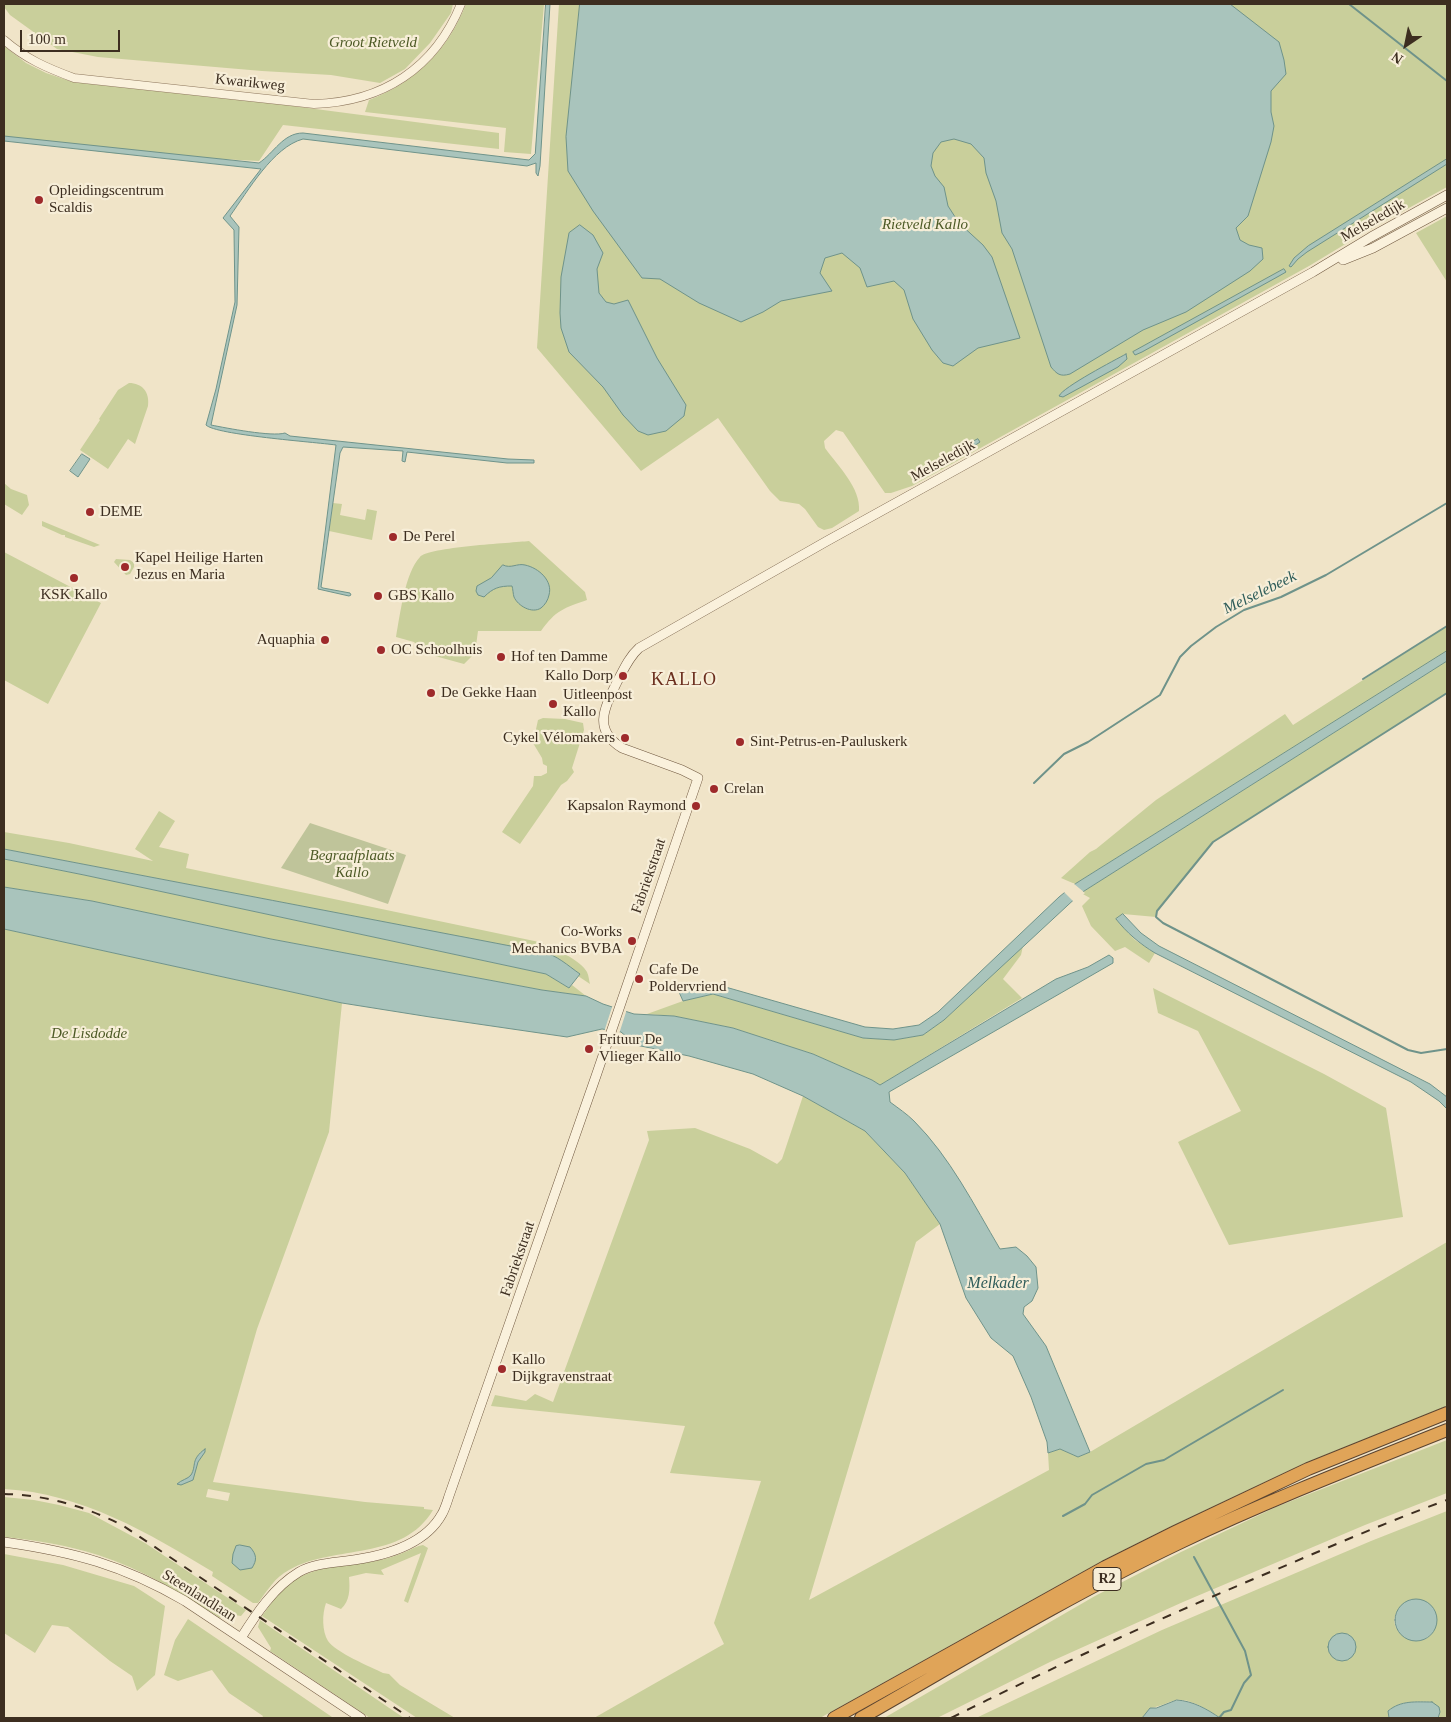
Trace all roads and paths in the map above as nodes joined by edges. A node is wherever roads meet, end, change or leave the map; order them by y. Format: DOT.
graph roads {
  1 [pos="461,4"];
  2 [pos="4,40"];
  3 [pos="1447,195"];
  4 [pos="1447,208"];
  5 [pos="1313,272"];
  6 [pos="698,778"];
  7 [pos="1447,1413"];
  8 [pos="1447,1430"];
  9 [pos="4,1542"];
  10 [pos="242,1638"];
  11 [pos="361,1718"];
  12 [pos="834,1718"];
  13 [pos="861,1718"];
  1 -- 2 [label="street, Kwarikweg"];
  3 -- 5 [label="main road, Melseledijk"];
  4 -- 5 [label="main road, Melseledijk"];
  5 -- 6 [label="main road, Melseledijk"];
  6 -- 10 [label="main road, Fabriekstraat"];
  7 -- 12 [label="highway, R2"];
  8 -- 13 [label="highway, R2"];
  9 -- 10 [label="main road, Steenlandlaan"];
  10 -- 11 [label="main road, Steenlandlaan"];
}
